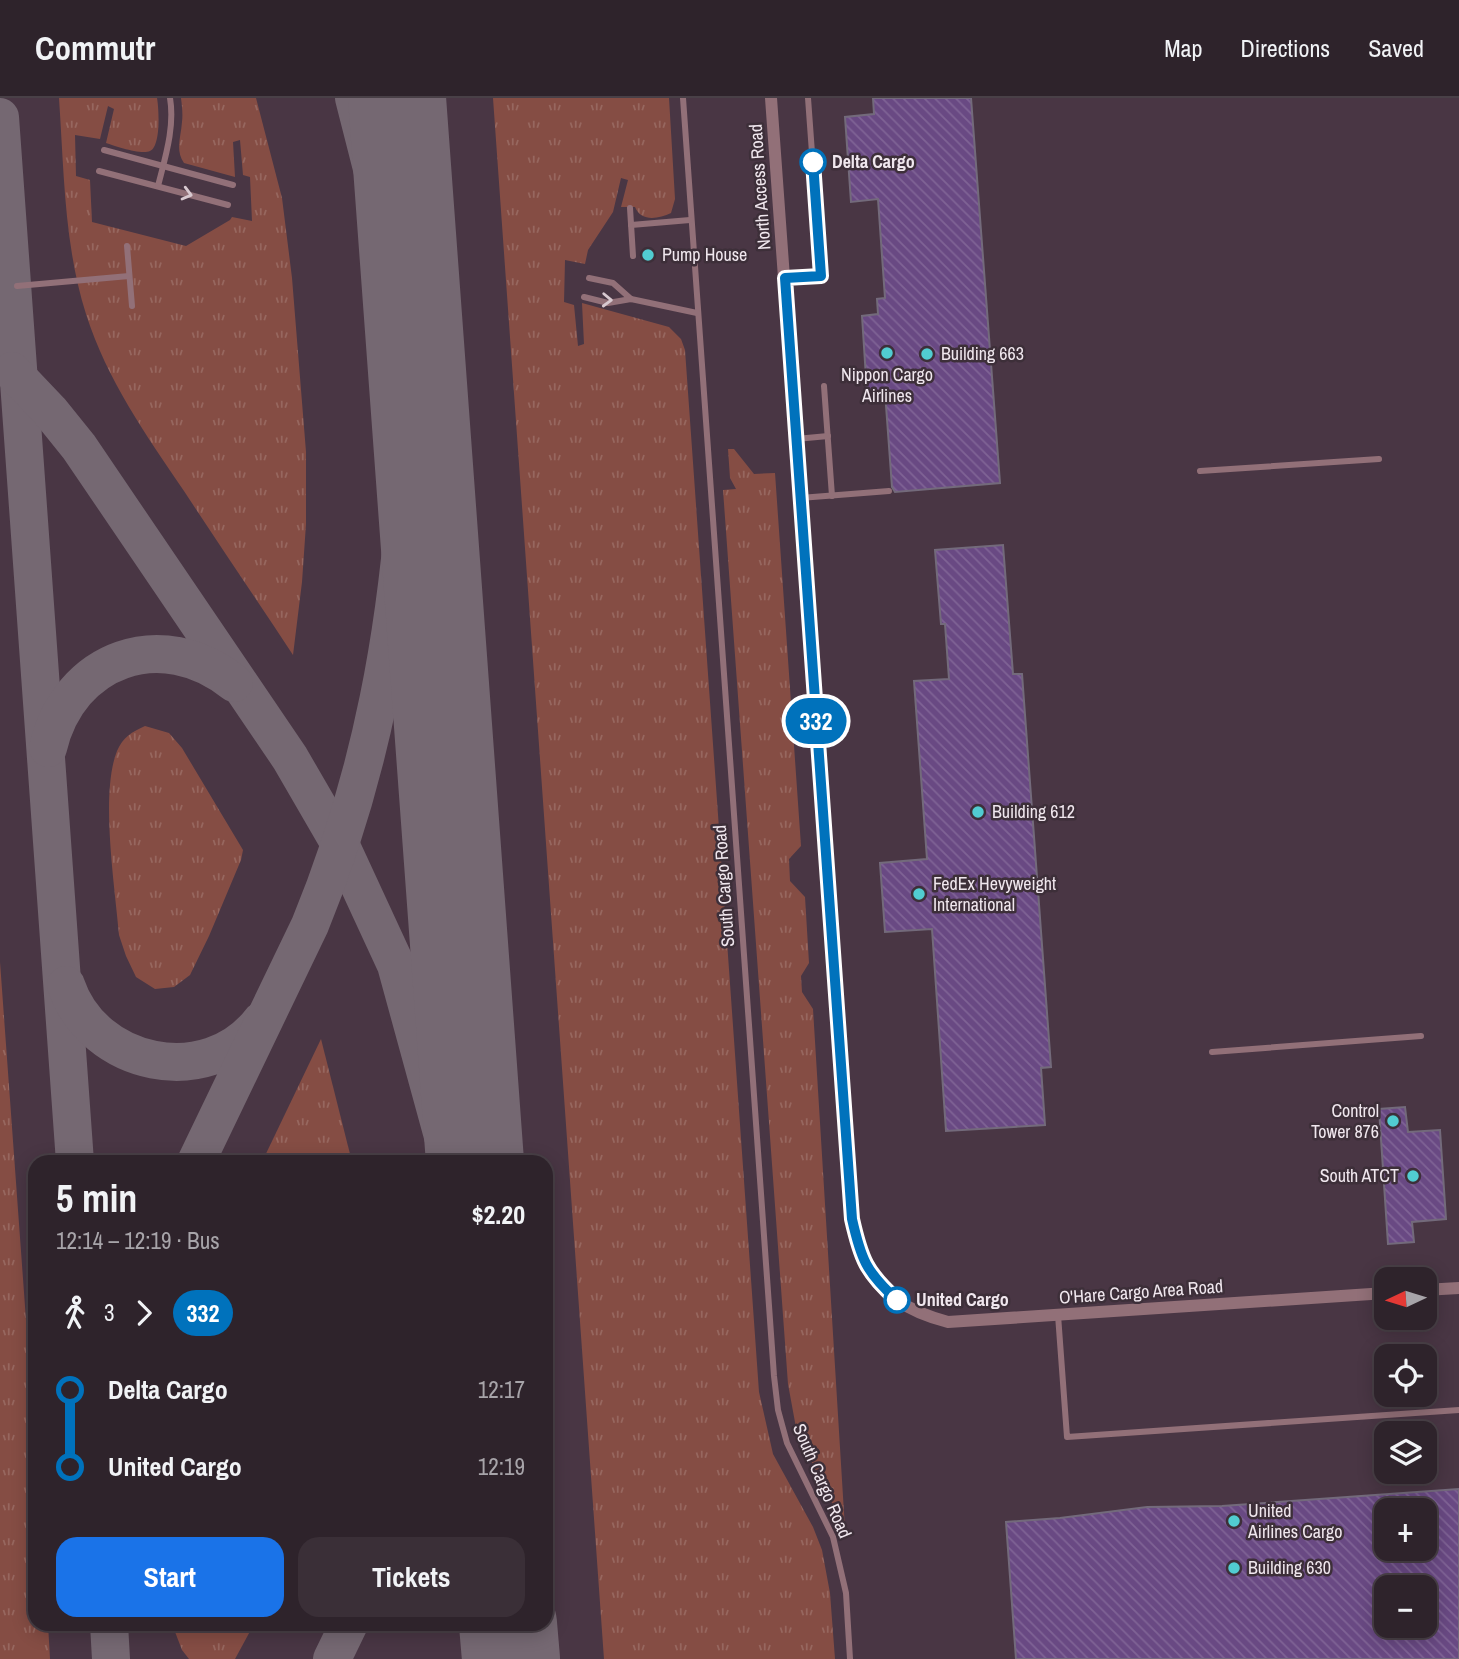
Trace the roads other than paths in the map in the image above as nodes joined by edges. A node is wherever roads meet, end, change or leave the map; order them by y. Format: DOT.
graph roads {
  1 [pos="170,98"];
  2 [pos="683,98"];
  3 [pos="771,98"];
  4 [pos="808,98"];
  5 [pos="104,150"];
  6 [pos="163,166"];
  7 [pos="99,171"];
  8 [pos="233,185"];
  9 [pos="158,186"];
  10 [pos="228,205"];
  11 [pos="630,208"];
  12 [pos="690,220"];
  13 [pos="631,225"];
  14 [pos="127,246"];
  15 [pos="633,256"];
  16 [pos="129,276"];
  17 [pos="589,278"];
  18 [pos="785,278"];
  19 [pos="17,286"];
  20 [pos="584,297"];
  21 [pos="631,299"];
  22 [pos="132,306"];
  23 [pos="697,313"];
  24 [pos="824,386"];
  25 [pos="828,436"];
  26 [pos="796,439"];
  27 [pos="1379,460"];
  28 [pos="1200,471"];
  29 [pos="889,491"];
  30 [pos="832,496"];
  31 [pos="800,498"];
  32 [pos="1421,1036"];
  33 [pos="1212,1052"];
  34 [pos="1459,1287"];
  35 [pos="1437,1289"];
  36 [pos="1374,1294"];
  37 [pos="902,1305"];
  38 [pos="1058,1315"];
  39 [pos="1459,1410"];
  40 [pos="850,1659"];
  1 -- 6 [label="lane"];
  2 -- 12 [label="lane, South Cargo Road"];
  3 -- 18 [label="street, North Access Road"];
  4 -- 18 [label="lane"];
  5 -- 6 [label="lane"];
  6 -- 8 [label="lane"];
  6 -- 9 [label="lane"];
  7 -- 9 [label="lane"];
  9 -- 10 [label="lane, one-way"];
  11 -- 13 [label="lane"];
  12 -- 13 [label="lane"];
  12 -- 23 [label="lane, South Cargo Road"];
  13 -- 15 [label="lane"];
  14 -- 16 [label="lane"];
  16 -- 19 [label="lane"];
  16 -- 22 [label="lane"];
  17 -- 21 [label="lane"];
  18 -- 26 [label="street, North Access Road"];
  20 -- 21 [label="lane, one-way"];
  21 -- 23 [label="lane"];
  23 -- 40 [label="lane, South Cargo Road"];
  24 -- 25 [label="lane"];
  25 -- 26 [label="lane"];
  25 -- 30 [label="lane"];
  26 -- 31 [label="street, North Access Road"];
  27 -- 28 [label="lane"];
  29 -- 30 [label="lane"];
  30 -- 31 [label="lane"];
  31 -- 37 [label="street, North Access Road"];
  32 -- 33 [label="lane"];
  34 -- 35 [label="street"];
  36 -- 38 [label="street, O'Hare Cargo Area Road"];
  37 -- 38 [label="street, O'Hare Cargo Area Road"];
  38 -- 39 [label="lane"];
}
